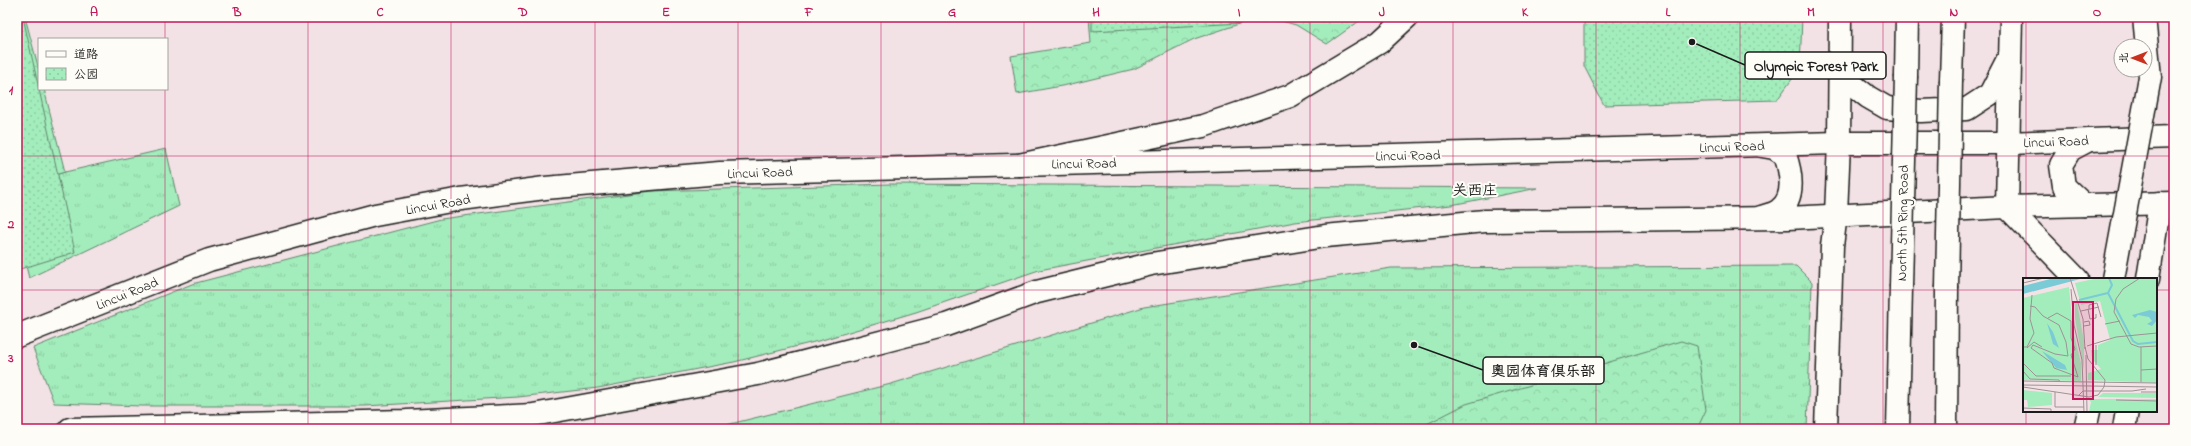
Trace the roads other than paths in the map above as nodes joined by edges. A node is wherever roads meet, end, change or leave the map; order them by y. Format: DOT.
graph roads {
  1 [pos="1407,17"];
  2 [pos="1840,17"];
  3 [pos="1907,17"];
  4 [pos="1953,17"];
  5 [pos="2011,17"];
  6 [pos="2144,17"];
  7 [pos="2010,54"];
  8 [pos="1840,64"];
  9 [pos="2174,137"];
  10 [pos="2089,140"];
  11 [pos="1840,143"];
  12 [pos="2008,143"];
  13 [pos="1759,145"];
  14 [pos="1019,165"];
  15 [pos="2167,203"];
  16 [pos="2084,205"];
  17 [pos="2007,207"];
  18 [pos="1836,214"];
  19 [pos="1758,218"];
  20 [pos="2076,278"];
  21 [pos="2113,278"];
  22 [pos="2148,278"];
  23 [pos="17,336"];
  24 [pos="2089,412"];
  25 [pos="2127,412"];
  26 [pos="70,429"];
  27 [pos="1826,429"];
  28 [pos="1898,429"];
  29 [pos="1946,429"];
  30 [pos="2085,429"];
  31 [pos="2124,429"];
  1 -- 14 [label="main road"];
  2 -- 8 [label="main road"];
  3 -- 28 [label="main road, North 5th Ring Road, bridge"];
  4 -- 29 [label="main road, bridge"];
  5 -- 7 [label="main road"];
  6 -- 21 [label="main road, bridge"];
  7 -- 8 [label="main road"];
  7 -- 12 [label="main road"];
  8 -- 11 [label="main road"];
  9 -- 10 [label="main road, Lincui Road"];
  10 -- 12 [label="main road, Lincui Road"];
  10 -- 16 [label="main road"];
  11 -- 12 [label="main road, Lincui Road"];
  11 -- 13 [label="main road, Lincui Road"];
  11 -- 18 [label="main road"];
  12 -- 17 [label="main road"];
  13 -- 14 [label="main road, Lincui Road"];
  13 -- 19 [label="main road"];
  14 -- 23 [label="main road, Lincui Road"];
  15 -- 16 [label="main road"];
  15 -- 22 [label="main road"];
  16 -- 17 [label="main road"];
  17 -- 18 [label="main road"];
  17 -- 20 [label="main road"];
  18 -- 19 [label="main road"];
  18 -- 27 [label="main road"];
  19 -- 26 [label="main road"];
  24 -- 30 [label="main road"];
  25 -- 31 [label="main road"];
}
